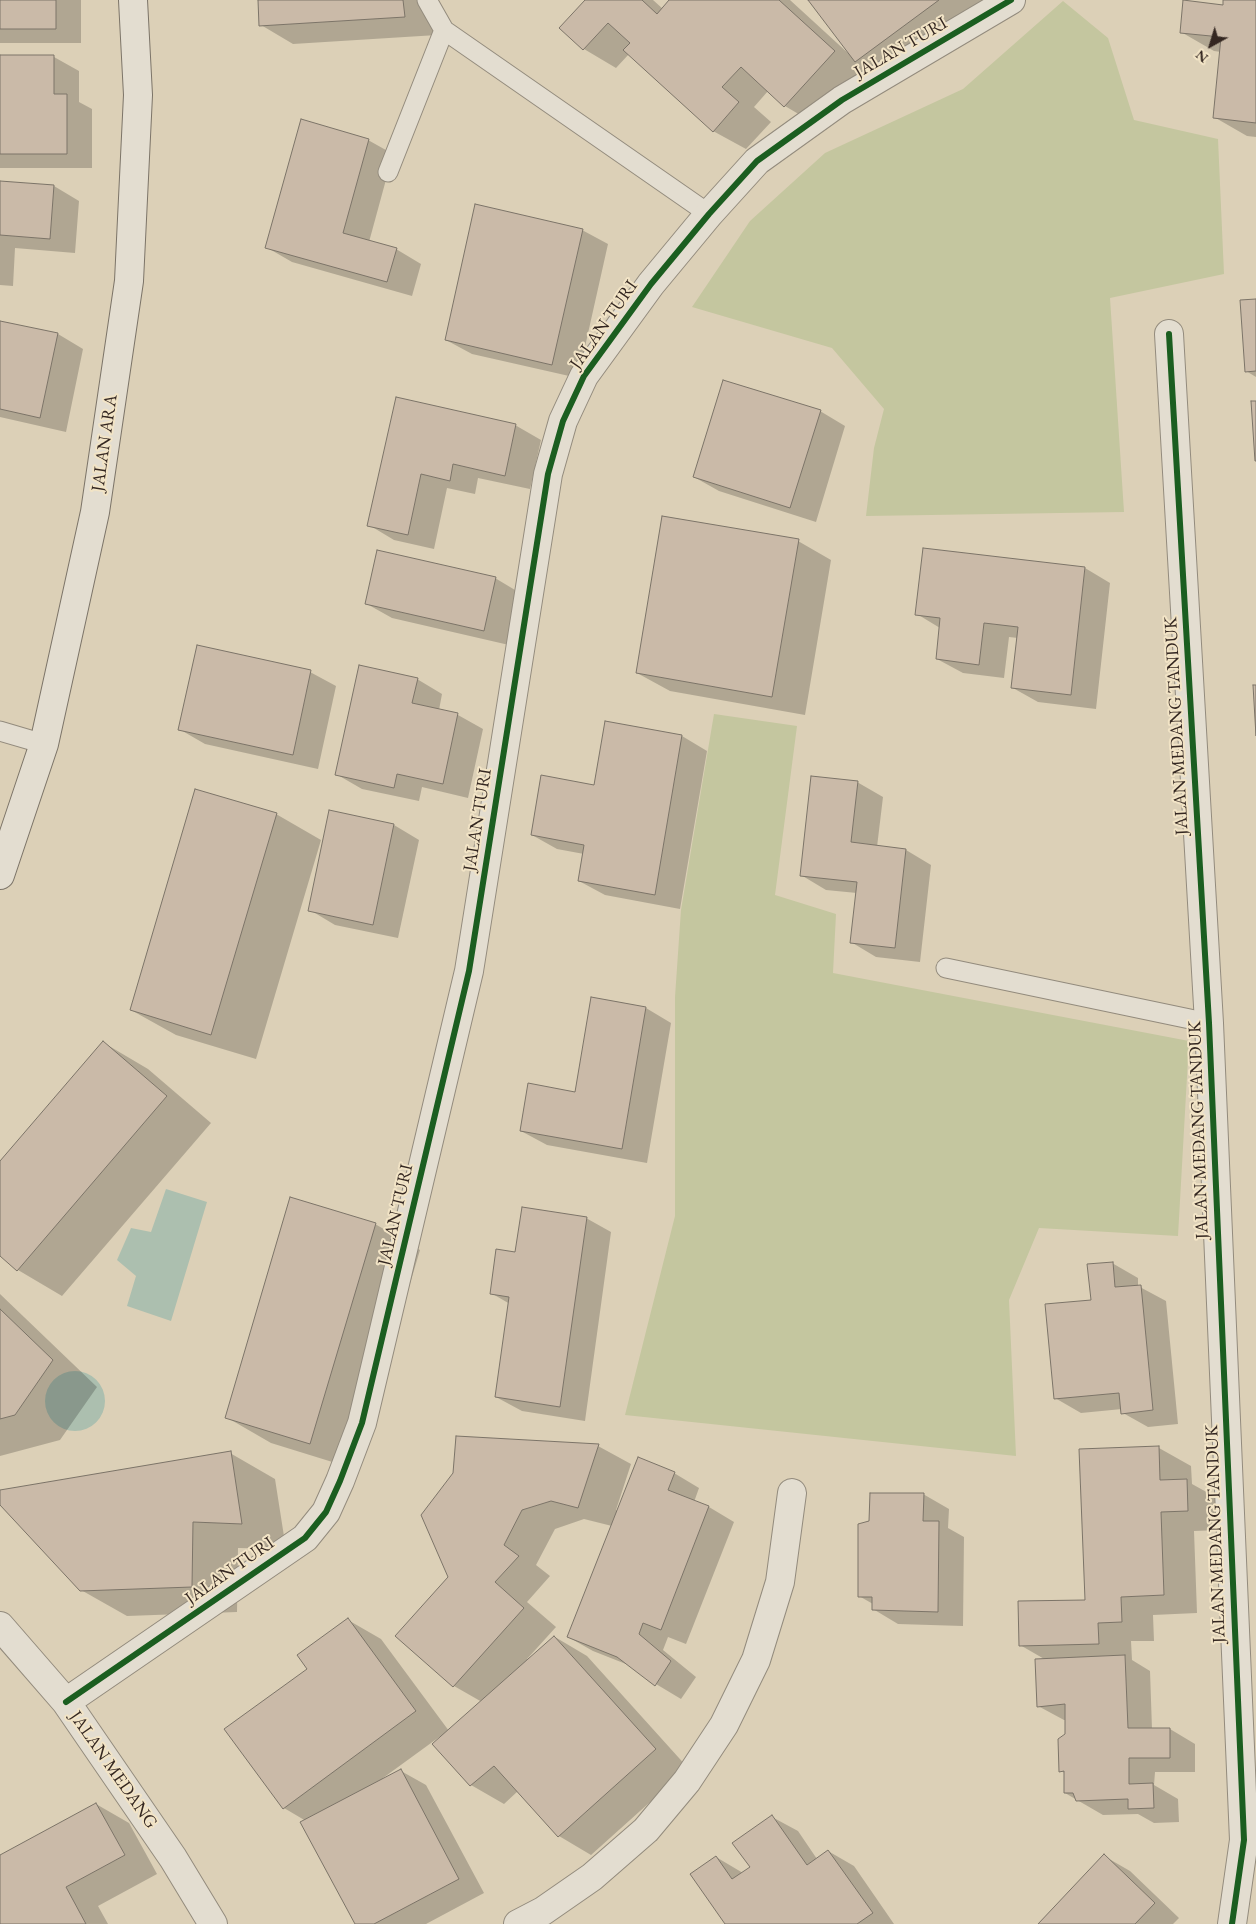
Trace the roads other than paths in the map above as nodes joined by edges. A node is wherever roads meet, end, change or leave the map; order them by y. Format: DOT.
graph roads {
  1 [pos="133,0"];
  2 [pos="427,0"];
  3 [pos="1011,0"];
  4 [pos="444,30"];
  5 [pos="388,172"];
  6 [pos="709,214"];
  7 [pos="1169,334"];
  8 [pos="0,731"];
  9 [pos="44,744"];
  10 [pos="0,875"];
  11 [pos="946,968"];
  12 [pos="1209,1023"];
  13 [pos="792,1493"];
  14 [pos="0,1626"];
  15 [pos="66,1702"];
  16 [pos="213,1924"];
  17 [pos="518,1924"];
  18 [pos="1232,1924"];
  1 -- 9 [label="street, JALAN ARA"];
  2 -- 4 [label="lane"];
  3 -- 6 [label="street, JALAN TURI"];
  4 -- 5 [label="lane"];
  4 -- 6 [label="lane"];
  6 -- 15 [label="street, JALAN TURI"];
  7 -- 12 [label="street, JALAN MEDANG TANDUK"];
  8 -- 9 [label="lane"];
  9 -- 10 [label="street, JALAN ARA"];
  11 -- 12 [label="lane"];
  12 -- 18 [label="street, JALAN MEDANG TANDUK"];
  13 -- 17 [label="street"];
  14 -- 15 [label="street, JALAN MEDANG"];
  15 -- 16 [label="street, JALAN MEDANG"];
}
